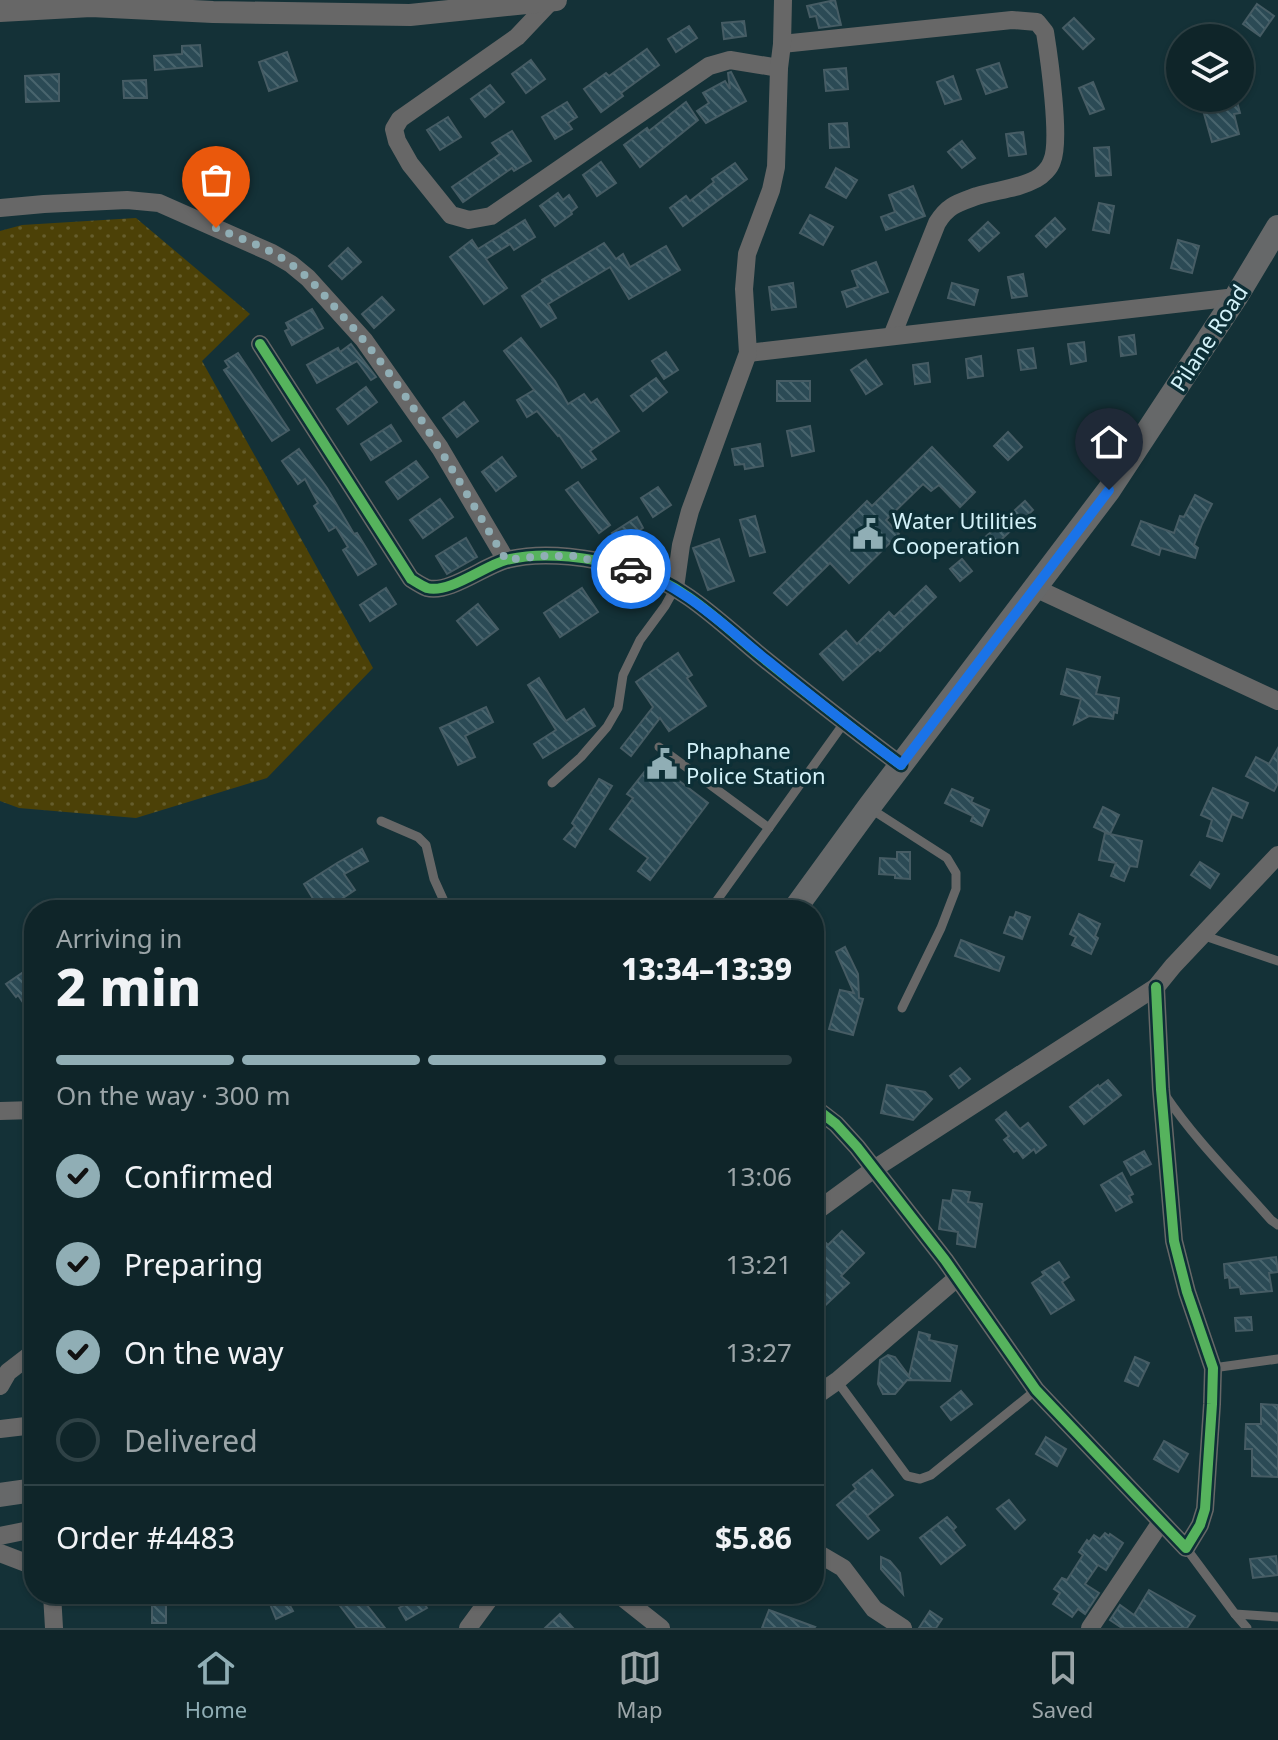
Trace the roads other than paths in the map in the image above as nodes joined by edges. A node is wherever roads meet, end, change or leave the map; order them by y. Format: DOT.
graph roads {
  1 [pos="553,0"];
  2 [pos="783,0"];
  3 [pos="214,6"];
  4 [pos="0,11"];
  5 [pos="782,44"];
  6 [pos="779,68"];
  7 [pos="0,208"];
  8 [pos="1278,227"];
  9 [pos="1236,297"];
  10 [pos="892,336"];
  11 [pos="260,344"];
  12 [pos="748,353"];
  13 [pos="506,560"];
  14 [pos="675,588"];
  15 [pos="1035,588"];
  16 [pos="1278,701"];
  17 [pos="844,723"];
  18 [pos="659,747"];
  19 [pos="901,765"];
  20 [pos="552,783"];
  21 [pos="869,807"];
  22 [pos="381,821"];
  23 [pos="769,828"];
  24 [pos="1278,855"];
  25 [pos="443,900"];
  26 [pos="717,900"];
  27 [pos="801,900"];
  28 [pos="1202,935"];
  29 [pos="1278,961"];
  30 [pos="1156,987"];
  31 [pos="902,1008"];
  32 [pos="1161,1089"];
  33 [pos="24,1110"];
  34 [pos="0,1111"];
  35 [pos="824,1115"];
  36 [pos="874,1169"];
  37 [pos="824,1206"];
  38 [pos="1278,1225"];
  39 [pos="957,1278"];
  40 [pos="1278,1359"];
  41 [pos="24,1360"];
  42 [pos="1213,1368"];
  43 [pos="837,1381"];
  44 [pos="0,1386"];
  45 [pos="824,1390"];
  46 [pos="1036,1390"];
  47 [pos="24,1426"];
  48 [pos="0,1429"];
  49 [pos="24,1491"];
  50 [pos="0,1495"];
  51 [pos="1161,1522"];
  52 [pos="24,1531"];
  53 [pos="0,1536"];
  54 [pos="1186,1548"];
  55 [pos="0,1553"];
  56 [pos="824,1557"];
  57 [pos="24,1562"];
  58 [pos="53,1604"];
  59 [pos="486,1604"];
  60 [pos="631,1604"];
  61 [pos="1235,1614"];
  62 [pos="1278,1617"];
  63 [pos="54,1628"];
  64 [pos="468,1628"];
  65 [pos="661,1628"];
  66 [pos="903,1628"];
  67 [pos="1090,1628"];
  68 [pos="1247,1628"];
  1 -- 3 [label="street"];
  1 -- 6 [label="street"];
  2 -- 5 [label="street"];
  3 -- 4 [label="street"];
  5 -- 6 [label="street"];
  5 -- 10 [label="street"];
  6 -- 12 [label="street"];
  7 -- 13 [label="street"];
  8 -- 9 [label="main road, Pilane Road"];
  9 -- 10 [label="street"];
  9 -- 15 [label="main road, Pilane Road"];
  10 -- 12 [label="street"];
  11 -- 13 [label="street"];
  12 -- 14 [label="street"];
  13 -- 14 [label="street"];
  14 -- 17 [label="street"];
  14 -- 20 [label="lane"];
  15 -- 16 [label="street"];
  15 -- 19 [label="main road, Pilane Road"];
  17 -- 19 [label="street"];
  17 -- 23 [label="lane"];
  18 -- 23 [label="lane"];
  19 -- 21 [label="main road, Pilane Road"];
  21 -- 27 [label="main road, Pilane Road"];
  21 -- 31 [label="lane"];
  22 -- 25 [label="lane"];
  23 -- 26 [label="lane"];
  24 -- 28 [label="street"];
  28 -- 29 [label="lane"];
  28 -- 30 [label="street"];
  30 -- 32 [label="street"];
  30 -- 36 [label="street"];
  32 -- 38 [label="lane"];
  32 -- 42 [label="street"];
  33 -- 34 [label="street"];
  35 -- 36 [label="street"];
  36 -- 37 [label="street"];
  36 -- 39 [label="street"];
  39 -- 43 [label="street"];
  39 -- 46 [label="street"];
  40 -- 42 [label="lane"];
  41 -- 44 [label="street"];
  42 -- 54 [label="street"];
  43 -- 45 [label="street"];
  43 -- 46 [label="lane"];
  46 -- 51 [label="street"];
  47 -- 48 [label="street"];
  49 -- 50 [label="main road"];
  51 -- 54 [label="street"];
  51 -- 67 [label="street"];
  52 -- 53 [label="street"];
  54 -- 61 [label="lane"];
  55 -- 57 [label="street"];
  56 -- 66 [label="street"];
  58 -- 63 [label="street"];
  59 -- 64 [label="street"];
  60 -- 65 [label="street"];
  61 -- 62 [label="lane"];
  61 -- 68 [label="lane"];
}
